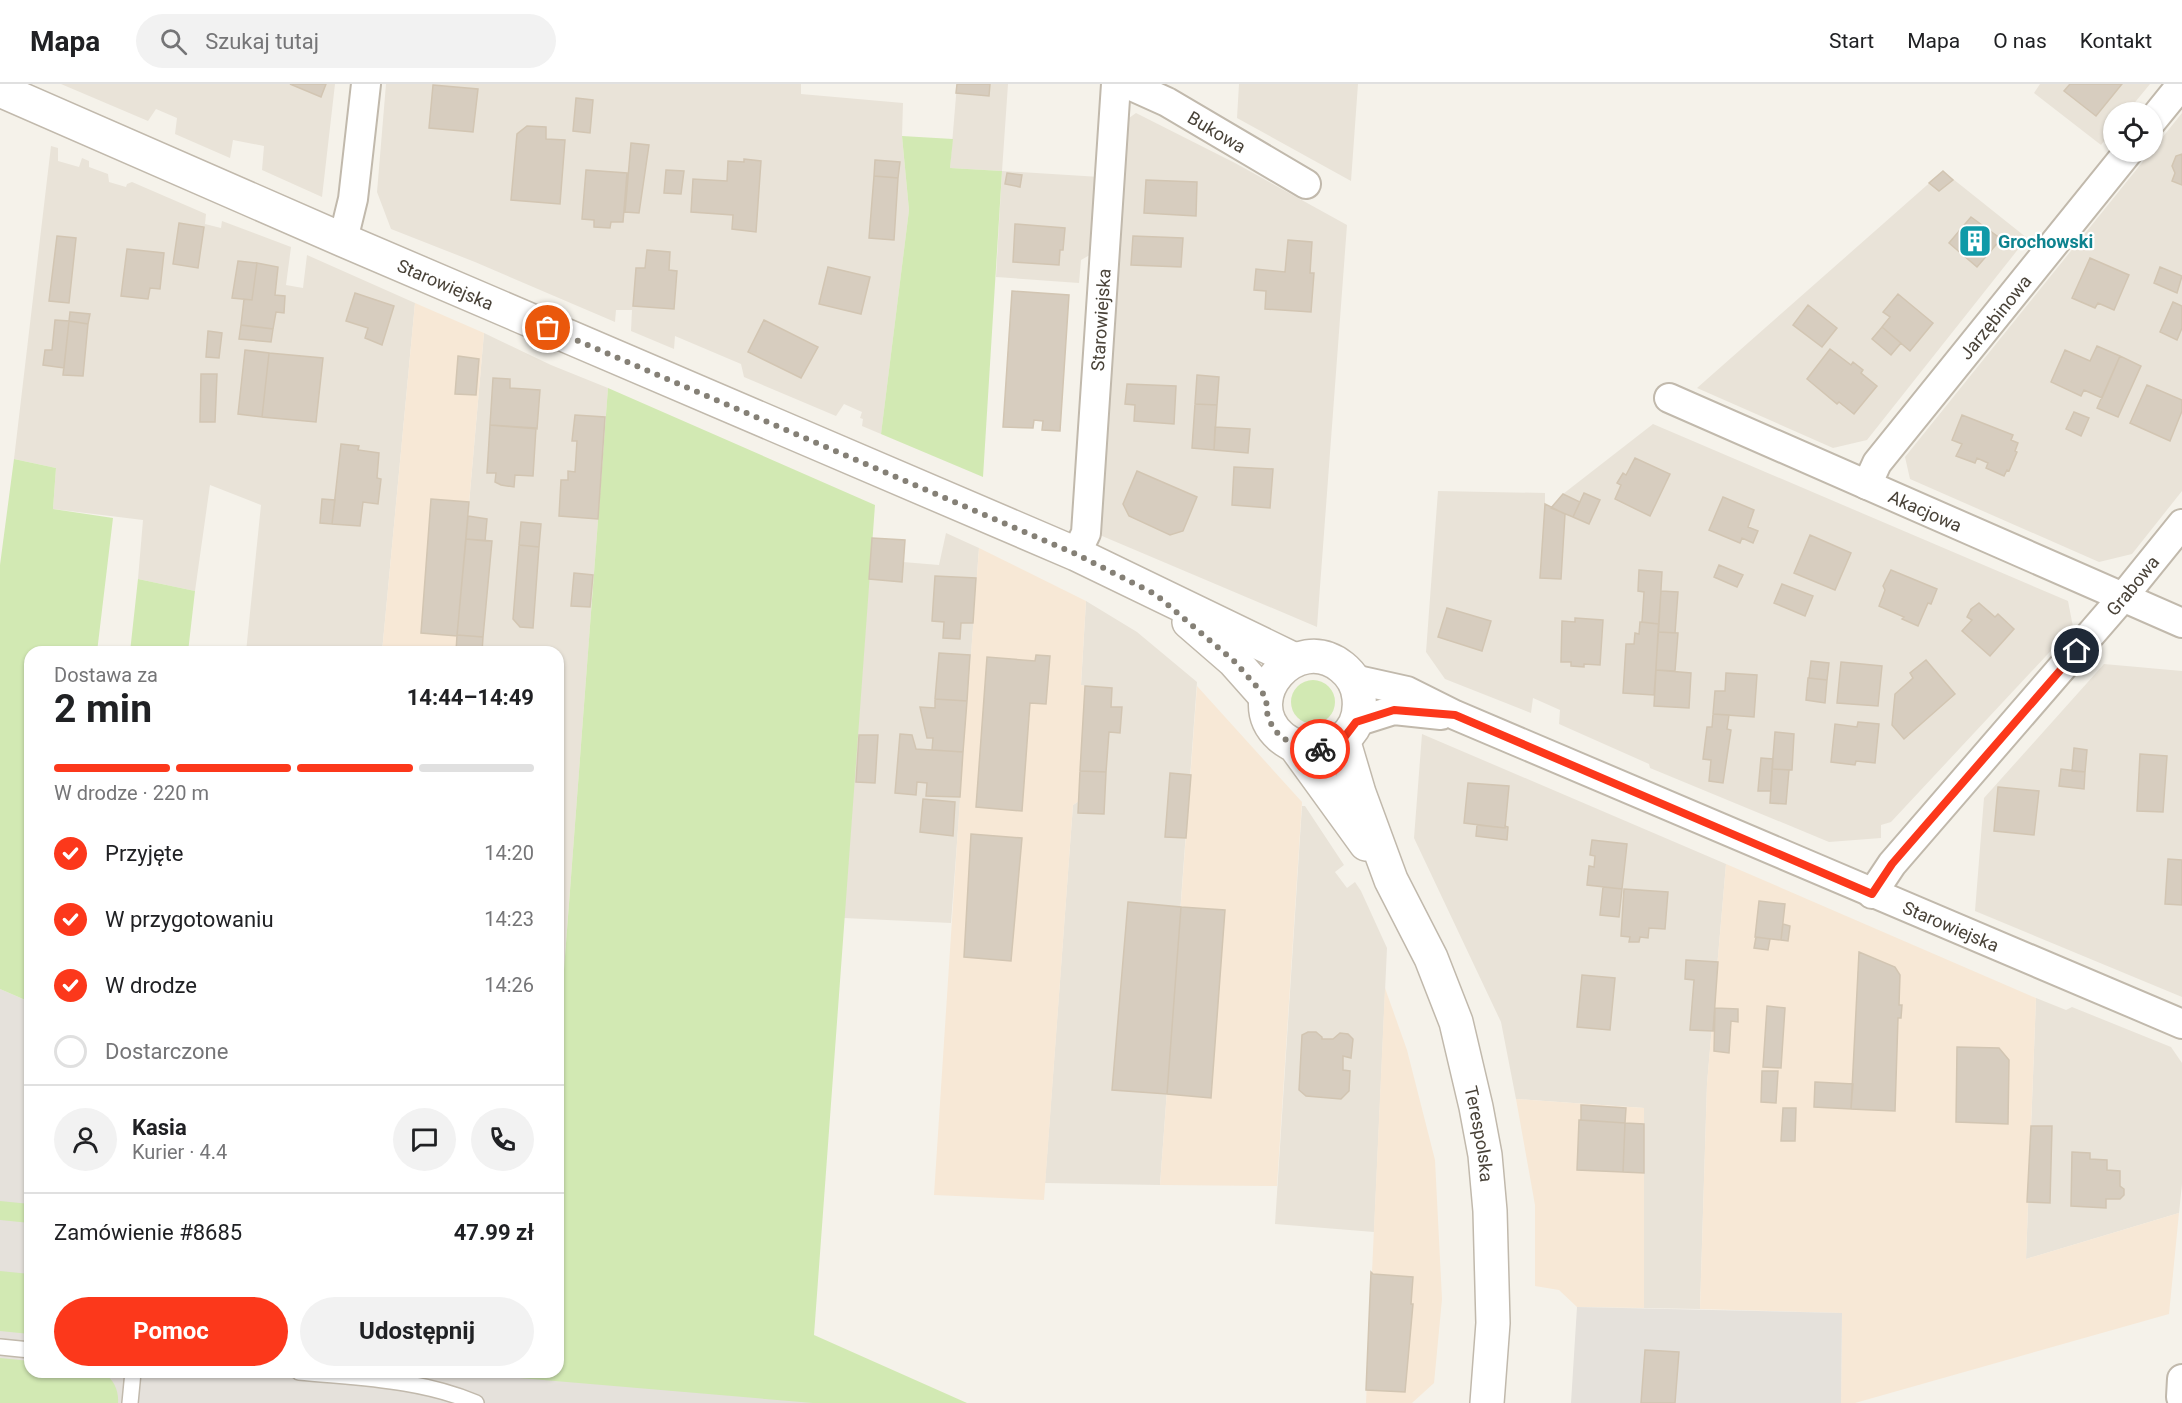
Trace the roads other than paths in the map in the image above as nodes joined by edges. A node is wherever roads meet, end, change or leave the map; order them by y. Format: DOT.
graph roads {
  1 [pos="366,84"];
  2 [pos="1116,84"];
  3 [pos="1127,84"];
  4 [pos="2182,84"];
  5 [pos="0,90"];
  6 [pos="2163,107"];
  7 [pos="2120,162"];
  8 [pos="1306,184"];
  9 [pos="343,240"];
  10 [pos="1669,398"];
  11 [pos="1867,485"];
  12 [pos="2182,524"];
  13 [pos="1076,554"];
  14 [pos="1155,594"];
  15 [pos="2123,597"];
  16 [pos="2182,623"];
  17 [pos="1295,660"];
  18 [pos="1353,679"];
  19 [pos="1266,697"];
  20 [pos="1455,715"];
  21 [pos="1349,730"];
  22 [pos="1295,746"];
  23 [pos="1391,880"];
  24 [pos="1872,894"];
  25 [pos="2182,1024"];
  26 [pos="0,1347"];
  27 [pos="24,1349"];
  28 [pos="132,1378"];
  29 [pos="363,1378"];
  30 [pos="130,1403"];
  31 [pos="476,1403"];
  32 [pos="1486,1403"];
  1 -- 9 [label="street"];
  2 -- 13 [label="street, Starowiejska"];
  3 -- 8 [label="street, Bukowa"];
  4 -- 6 [label="street"];
  5 -- 9 [label="street, Starowiejska"];
  7 -- 11 [label="street, Jarzębinowa"];
  9 -- 13 [label="street, Starowiejska"];
  10 -- 11 [label="street, Akacjowa"];
  11 -- 15 [label="street, Akacjowa"];
  12 -- 15 [label="street, Grabowa"];
  13 -- 14 [label="street, Starowiejska"];
  14 -- 17 [label="street, Starowiejska"];
  14 -- 19 [label="street, Starowiejska"];
  15 -- 16 [label="street, Akacjowa"];
  15 -- 24 [label="street, Grabowa"];
  17 -- 18 [label="street"];
  17 -- 19 [label="street"];
  18 -- 20 [label="street, Starowiejska"];
  18 -- 21 [label="street"];
  19 -- 22 [label="street"];
  20 -- 21 [label="street, Starowiejska"];
  20 -- 24 [label="street, Starowiejska"];
  21 -- 22 [label="street"];
  21 -- 23 [label="street, Terespolska"];
  22 -- 23 [label="street, Terespolska"];
  23 -- 32 [label="street, Terespolska"];
  24 -- 25 [label="street, Starowiejska"];
  26 -- 27 [label="lane"];
  28 -- 30 [label="lane"];
  29 -- 31 [label="lane"];
}
